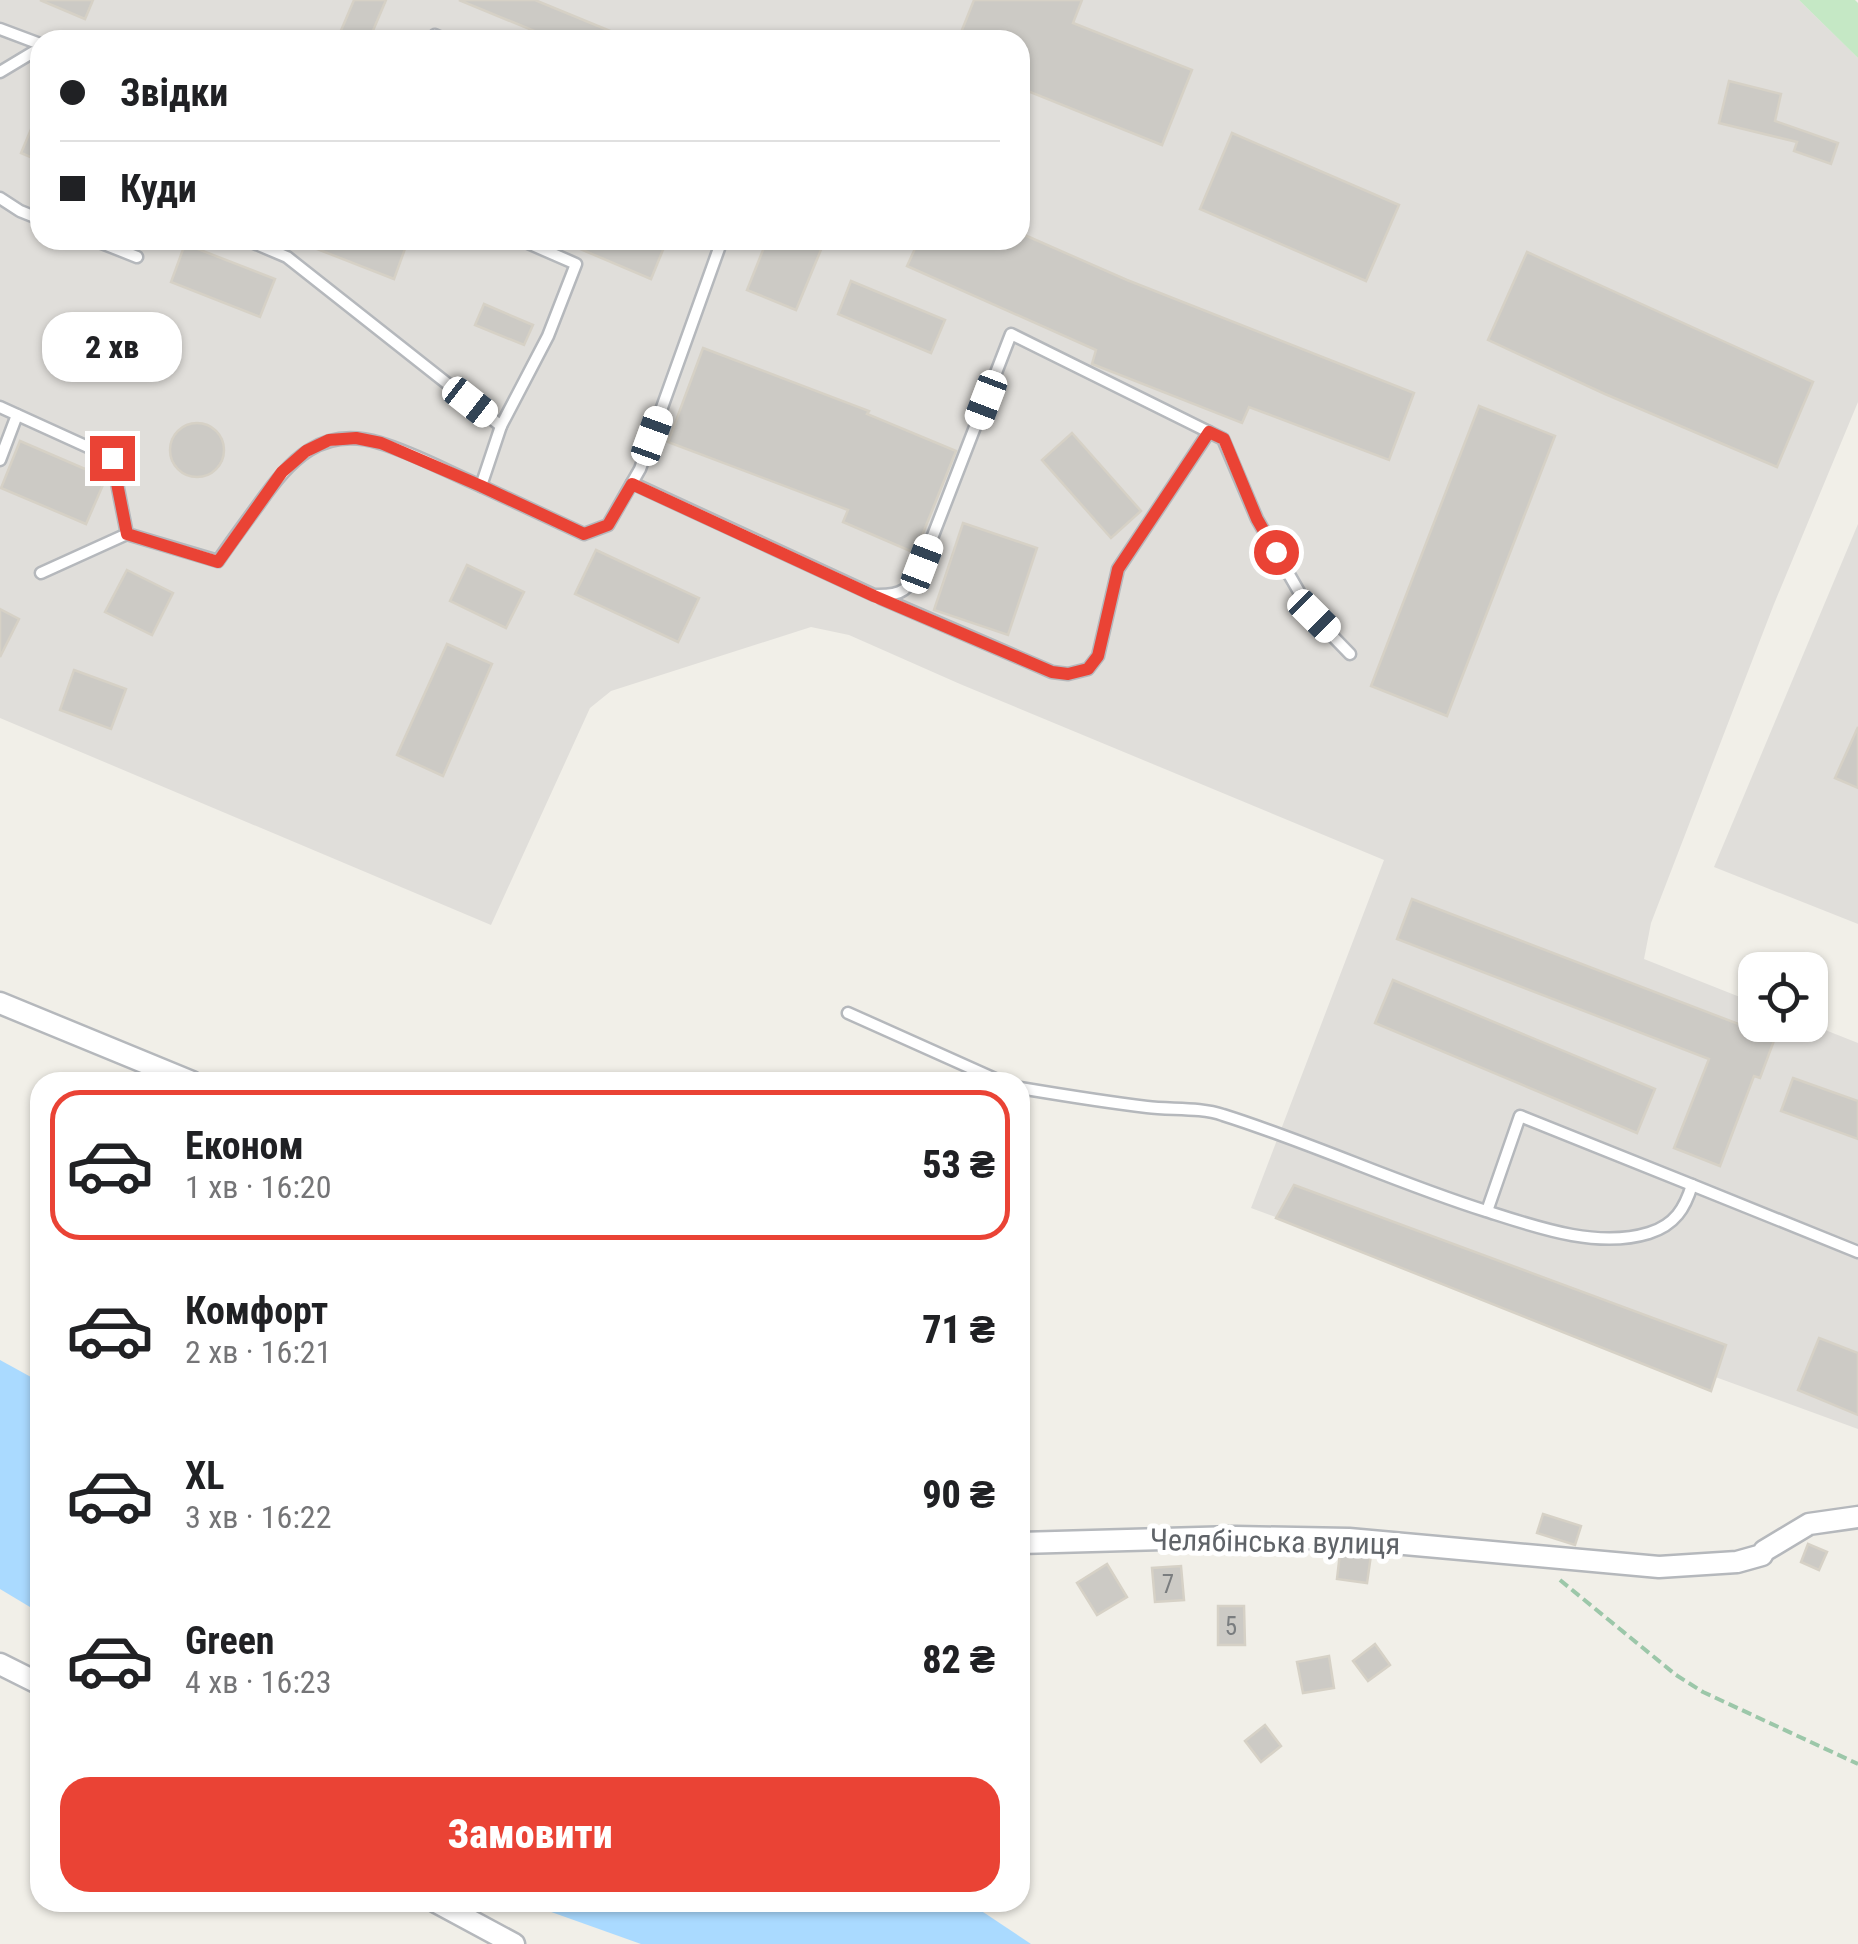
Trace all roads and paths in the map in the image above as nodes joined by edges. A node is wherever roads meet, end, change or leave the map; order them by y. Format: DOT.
graph roads {
  1 [pos="0,28"];
  2 [pos="30,42"];
  3 [pos="30,52"];
  4 [pos="0,72"];
  5 [pos="0,198"];
  6 [pos="30,215"];
  7 [pos="119,250"];
  8 [pos="269,250"];
  9 [pos="543,250"];
  10 [pos="718,250"];
  11 [pos="137,257"];
  12 [pos="0,408"];
  13 [pos="17,415"];
  14 [pos="500,426"];
  15 [pos="1209,432"];
  16 [pos="0,460"];
  17 [pos="632,484"];
  18 [pos="481,486"];
  19 [pos="127,534"];
  20 [pos="41,573"];
  21 [pos="874,596"];
  22 [pos="1350,654"];
  23 [pos="0,1003"];
  24 [pos="848,1013"];
  25 [pos="168,1072"];
  26 [pos="980,1072"];
  27 [pos="1030,1090"];
  28 [pos="1692,1185"];
  29 [pos="1487,1212"];
  30 [pos="1858,1252"];
  31 [pos="1858,1517"];
  32 [pos="1030,1542"];
  33 [pos="1559,1580"];
  34 [pos="0,1664"];
  35 [pos="30,1679"];
  36 [pos="1858,1764"];
  37 [pos="455,1912"];
  38 [pos="514,1944"];
  1 -- 2 [label="lane"];
  3 -- 4 [label="lane"];
  5 -- 6 [label="lane"];
  7 -- 11 [label="lane"];
  8 -- 14 [label="lane"];
  9 -- 14 [label="lane"];
  10 -- 17 [label="lane"];
  12 -- 13 [label="lane"];
  13 -- 16 [label="lane"];
  13 -- 19 [label="lane"];
  14 -- 18 [label="lane"];
  15 -- 21 [label="lane"];
  15 -- 21 [label="lane"];
  15 -- 22 [label="lane"];
  17 -- 18 [label="lane"];
  17 -- 21 [label="lane"];
  18 -- 19 [label="lane"];
  19 -- 20 [label="lane"];
  23 -- 25 [label="street"];
  24 -- 26 [label="lane"];
  27 -- 29 [label="lane"];
  28 -- 29 [label="lane"];
  28 -- 29 [label="lane"];
  28 -- 30 [label="lane"];
  31 -- 32 [label="street, Челябінська вулиця"];
  33 -- 36 [label="path"];
  34 -- 35 [label="street"];
  37 -- 38 [label="street"];
}
